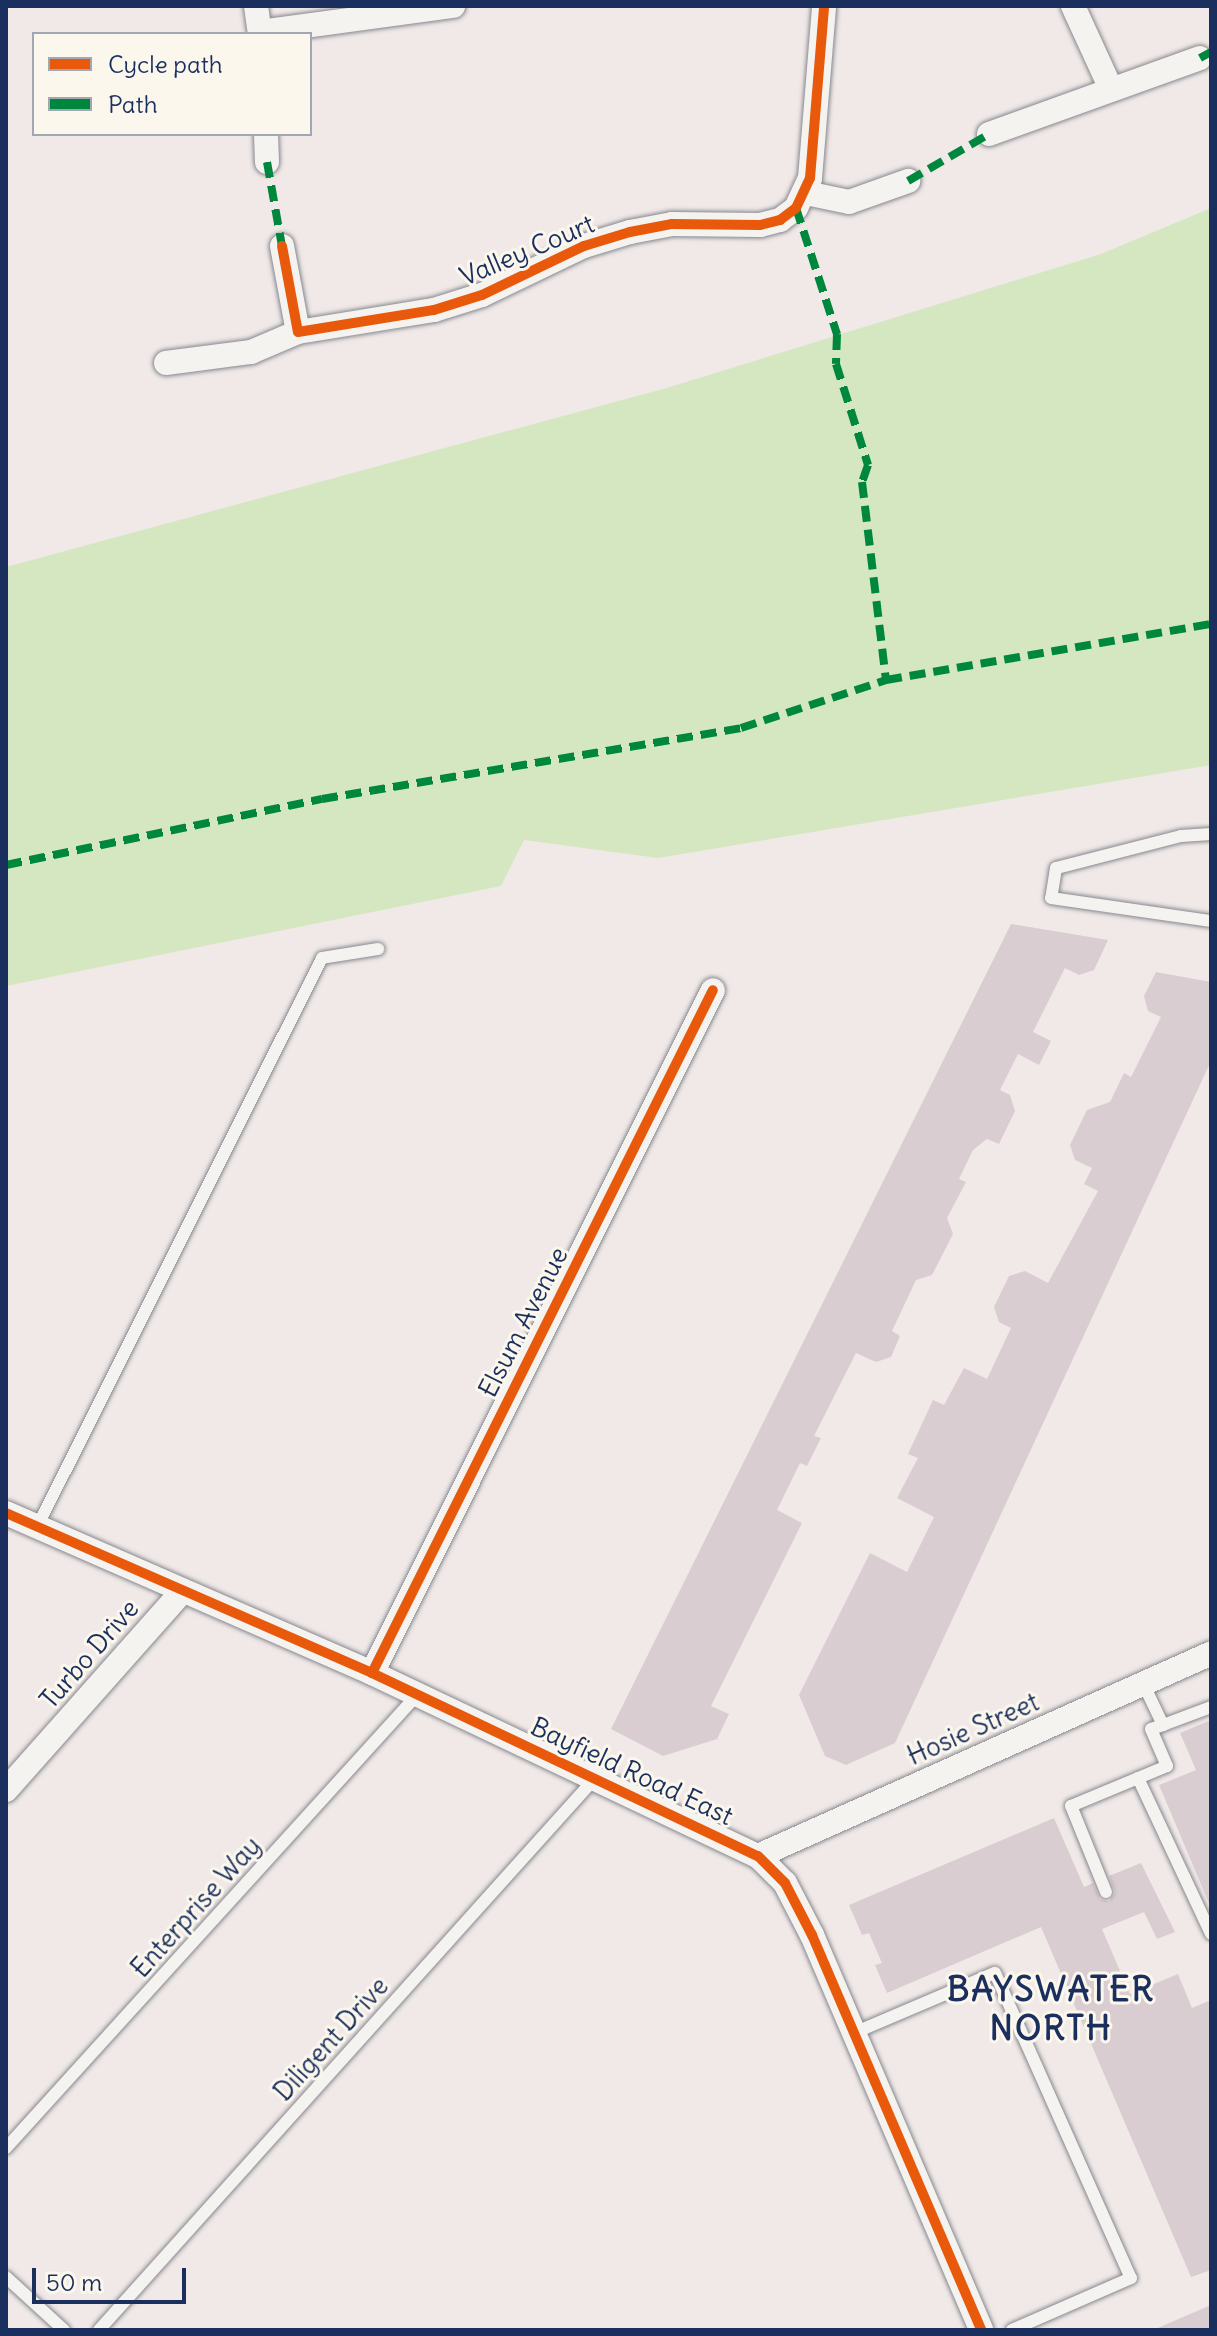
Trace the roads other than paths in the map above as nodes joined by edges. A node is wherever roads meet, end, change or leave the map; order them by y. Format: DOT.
graph roads {
  1 [pos="256,6"];
  2 [pos="453,6"];
  3 [pos="824,6"];
  4 [pos="1073,6"];
  5 [pos="260,32"];
  6 [pos="267,32"];
  7 [pos="1200,58"];
  8 [pos="1111,89"];
  9 [pos="989,134"];
  10 [pos="266,136"];
  11 [pos="267,162"];
  12 [pos="908,181"];
  13 [pos="806,193"];
  14 [pos="282,246"];
  15 [pos="298,332"];
  16 [pos="166,363"];
  17 [pos="1211,834"];
  18 [pos="1211,921"];
  19 [pos="378,949"];
  20 [pos="713,990"];
  21 [pos="6,1513"];
  22 [pos="37,1527"];
  23 [pos="182,1592"];
  24 [pos="1211,1653"];
  25 [pos="372,1673"];
  26 [pos="1143,1683"];
  27 [pos="417,1695"];
  28 [pos="1211,1707"];
  29 [pos="1163,1725"];
  30 [pos="596,1777"];
  31 [pos="1138,1778"];
  32 [pos="6,1790"];
  33 [pos="758,1856"];
  34 [pos="1106,1892"];
  35 [pos="1211,1934"];
  36 [pos="854,2033"];
  37 [pos="6,2148"];
  38 [pos="6,2277"];
  39 [pos="64,2330"];
  40 [pos="99,2330"];
  41 [pos="981,2330"];
  42 [pos="1012,2330"];
  1 -- 5 [label="street"];
  2 -- 6 [label="street"];
  3 -- 13 [label="street"];
  4 -- 8 [label="street"];
  7 -- 8 [label="street"];
  8 -- 9 [label="street"];
  10 -- 11 [label="street"];
  12 -- 13 [label="street"];
  13 -- 15 [label="street, Valley Court"];
  14 -- 15 [label="street"];
  15 -- 16 [label="street, Valley Court"];
  17 -- 18 [label="lane"];
  19 -- 22 [label="lane"];
  20 -- 25 [label="street, Elsum Avenue"];
  21 -- 22 [label="street, Bayfield Road East"];
  22 -- 23 [label="street, Bayfield Road East"];
  23 -- 25 [label="street, Bayfield Road East"];
  23 -- 32 [label="street, Turbo Drive"];
  24 -- 26 [label="street, Hosie Street"];
  25 -- 27 [label="street, Bayfield Road East"];
  26 -- 29 [label="lane"];
  26 -- 33 [label="street, Hosie Street"];
  27 -- 30 [label="street, Bayfield Road East"];
  27 -- 37 [label="lane, Enterprise Way"];
  28 -- 29 [label="lane"];
  29 -- 31 [label="lane"];
  30 -- 33 [label="street, Bayfield Road East"];
  30 -- 40 [label="lane, Diligent Drive"];
  31 -- 34 [label="lane"];
  31 -- 35 [label="lane"];
  33 -- 36 [label="street, Bayfield Road East"];
  36 -- 41 [label="street, Bayfield Road East"];
  36 -- 42 [label="lane"];
  38 -- 39 [label="lane"];
}
